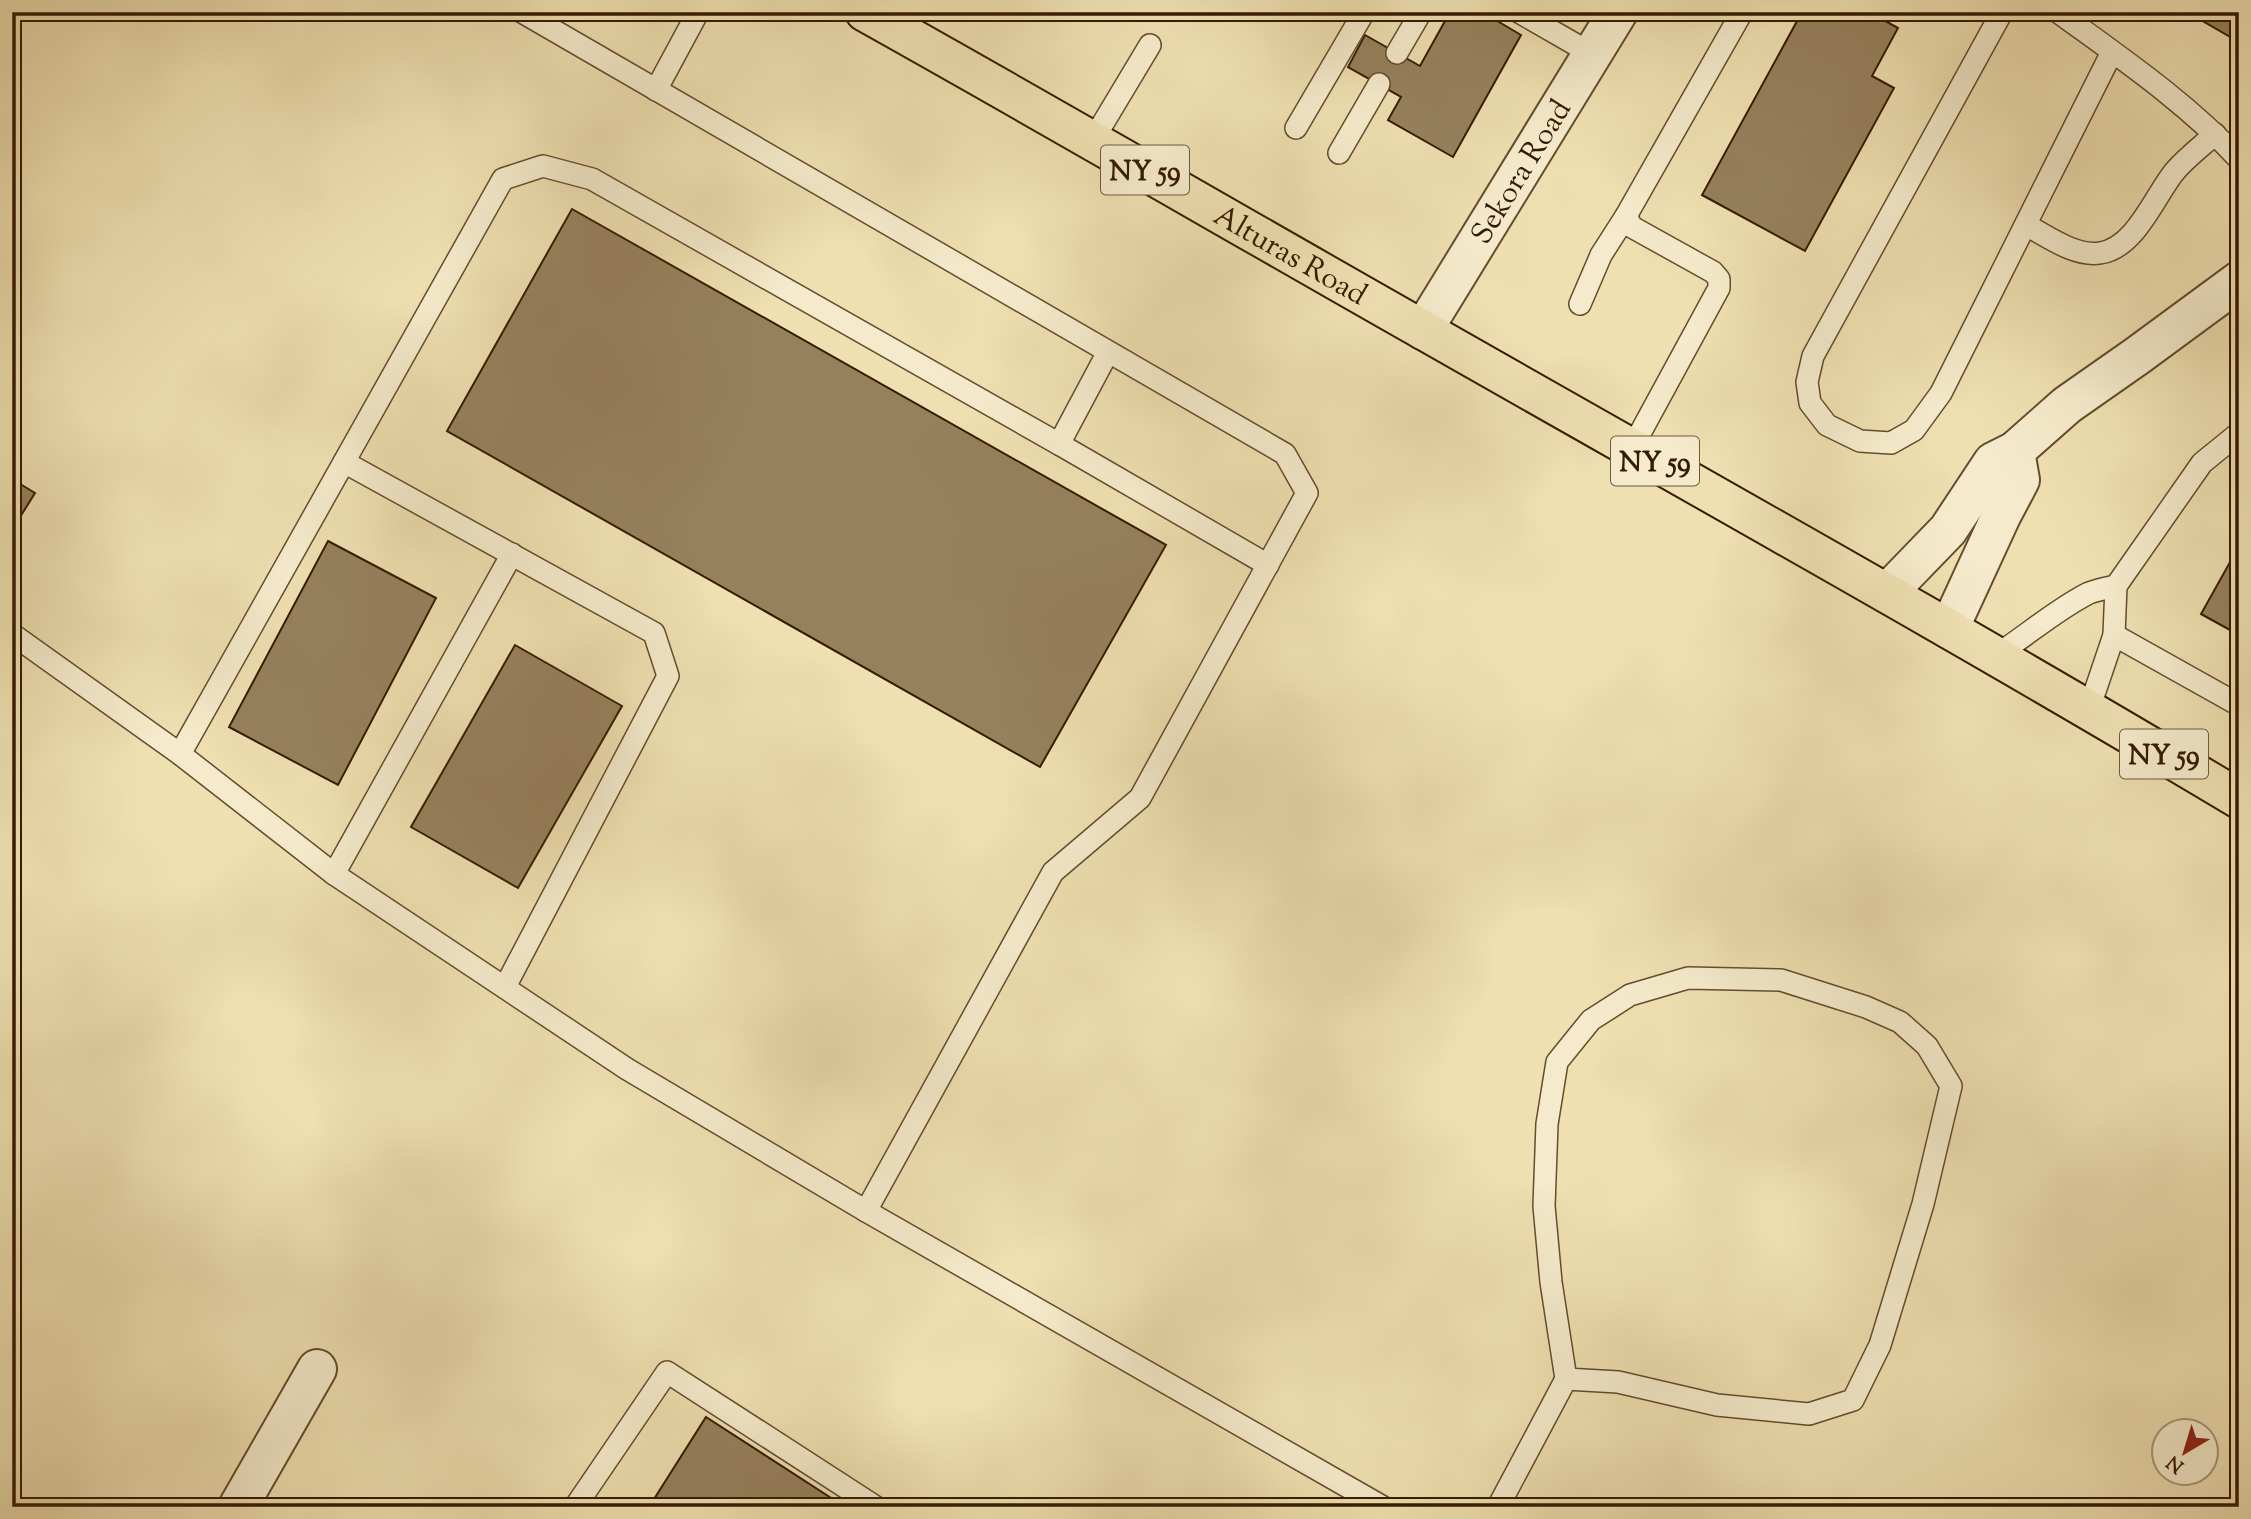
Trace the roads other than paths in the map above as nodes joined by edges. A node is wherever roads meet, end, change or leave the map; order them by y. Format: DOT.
graph roads {
  1 [pos="522,12"];
  2 [pos="698,12"];
  3 [pos="865,12"];
  4 [pos="1364,12"];
  5 [pos="1421,12"];
  6 [pos="1519,12"];
  7 [pos="1618,12"];
  8 [pos="1742,12"];
  9 [pos="2002,12"];
  10 [pos="2058,12"];
  11 [pos="1150,45"];
  12 [pos="2112,52"];
  13 [pos="1397,53"];
  14 [pos="1592,54"];
  15 [pos="1379,84"];
  16 [pos="656,90"];
  17 [pos="1296,128"];
  18 [pos="2215,134"];
  19 [pos="1093,140"];
  20 [pos="1339,153"];
  21 [pos="2239,159"];
  22 [pos="1626,216"];
  23 [pos="2026,225"];
  24 [pos="2239,281"];
  25 [pos="1580,304"];
  26 [pos="1423,330"];
  27 [pos="1108,352"];
  28 [pos="2239,433"];
  29 [pos="1059,444"];
  30 [pos="1632,448"];
  31 [pos="2015,451"];
  32 [pos="344,462"];
  33 [pos="512,554"];
  34 [pos="1268,565"];
  35 [pos="2116,586"];
  36 [pos="1887,593"];
  37 [pos="1949,629"];
  38 [pos="12,634"];
  39 [pos="2114,635"];
  40 [pos="1995,656"];
  41 [pos="2239,705"];
  42 [pos="2088,709"];
  43 [pos="180,754"];
  44 [pos="2239,799"];
  45 [pos="334,874"];
  46 [pos="505,987"];
  47 [pos="866,1211"];
  48 [pos="317,1369"];
  49 [pos="1566,1379"];
  50 [pos="238,1507"];
  51 [pos="575,1507"];
  52 [pos="876,1507"];
  53 [pos="1382,1507"];
  54 [pos="1498,1507"];
  1 -- 16 [label="lane"];
  2 -- 16 [label="lane"];
  3 -- 19 [label="main road, Alturas Road / NY 59"];
  4 -- 17 [label="lane"];
  5 -- 13 [label="lane"];
  6 -- 14 [label="lane"];
  7 -- 14 [label="street, Sekora Road"];
  8 -- 22 [label="lane"];
  9 -- 23 [label="lane"];
  10 -- 12 [label="lane"];
  11 -- 19 [label="lane"];
  12 -- 18 [label="lane"];
  12 -- 23 [label="lane"];
  14 -- 26 [label="street, Sekora Road"];
  15 -- 20 [label="lane"];
  16 -- 27 [label="lane"];
  18 -- 21 [label="lane"];
  18 -- 23 [label="lane"];
  19 -- 26 [label="main road, Alturas Road / NY 59"];
  22 -- 25 [label="lane"];
  22 -- 30 [label="lane"];
  24 -- 31 [label="street"];
  26 -- 30 [label="main road, NY 59"];
  27 -- 29 [label="lane"];
  27 -- 34 [label="lane"];
  28 -- 35 [label="lane"];
  29 -- 32 [label="lane"];
  29 -- 34 [label="lane"];
  30 -- 36 [label="main road, NY 59"];
  31 -- 36 [label="street"];
  31 -- 37 [label="street"];
  32 -- 33 [label="lane"];
  32 -- 43 [label="lane"];
  33 -- 45 [label="lane"];
  33 -- 46 [label="lane"];
  34 -- 47 [label="lane"];
  35 -- 39 [label="lane"];
  35 -- 40 [label="lane"];
  36 -- 37 [label="main road, NY 59"];
  37 -- 40 [label="main road, NY 59"];
  38 -- 43 [label="lane"];
  39 -- 41 [label="lane"];
  39 -- 42 [label="lane"];
  40 -- 42 [label="main road, NY 59"];
  42 -- 44 [label="main road, NY 59"];
  43 -- 45 [label="lane"];
  45 -- 46 [label="lane"];
  46 -- 47 [label="lane"];
  47 -- 53 [label="lane"];
  48 -- 50 [label="street"];
  49 -- 49 [label="lane"];
  49 -- 54 [label="lane"];
  51 -- 52 [label="lane"];
}
